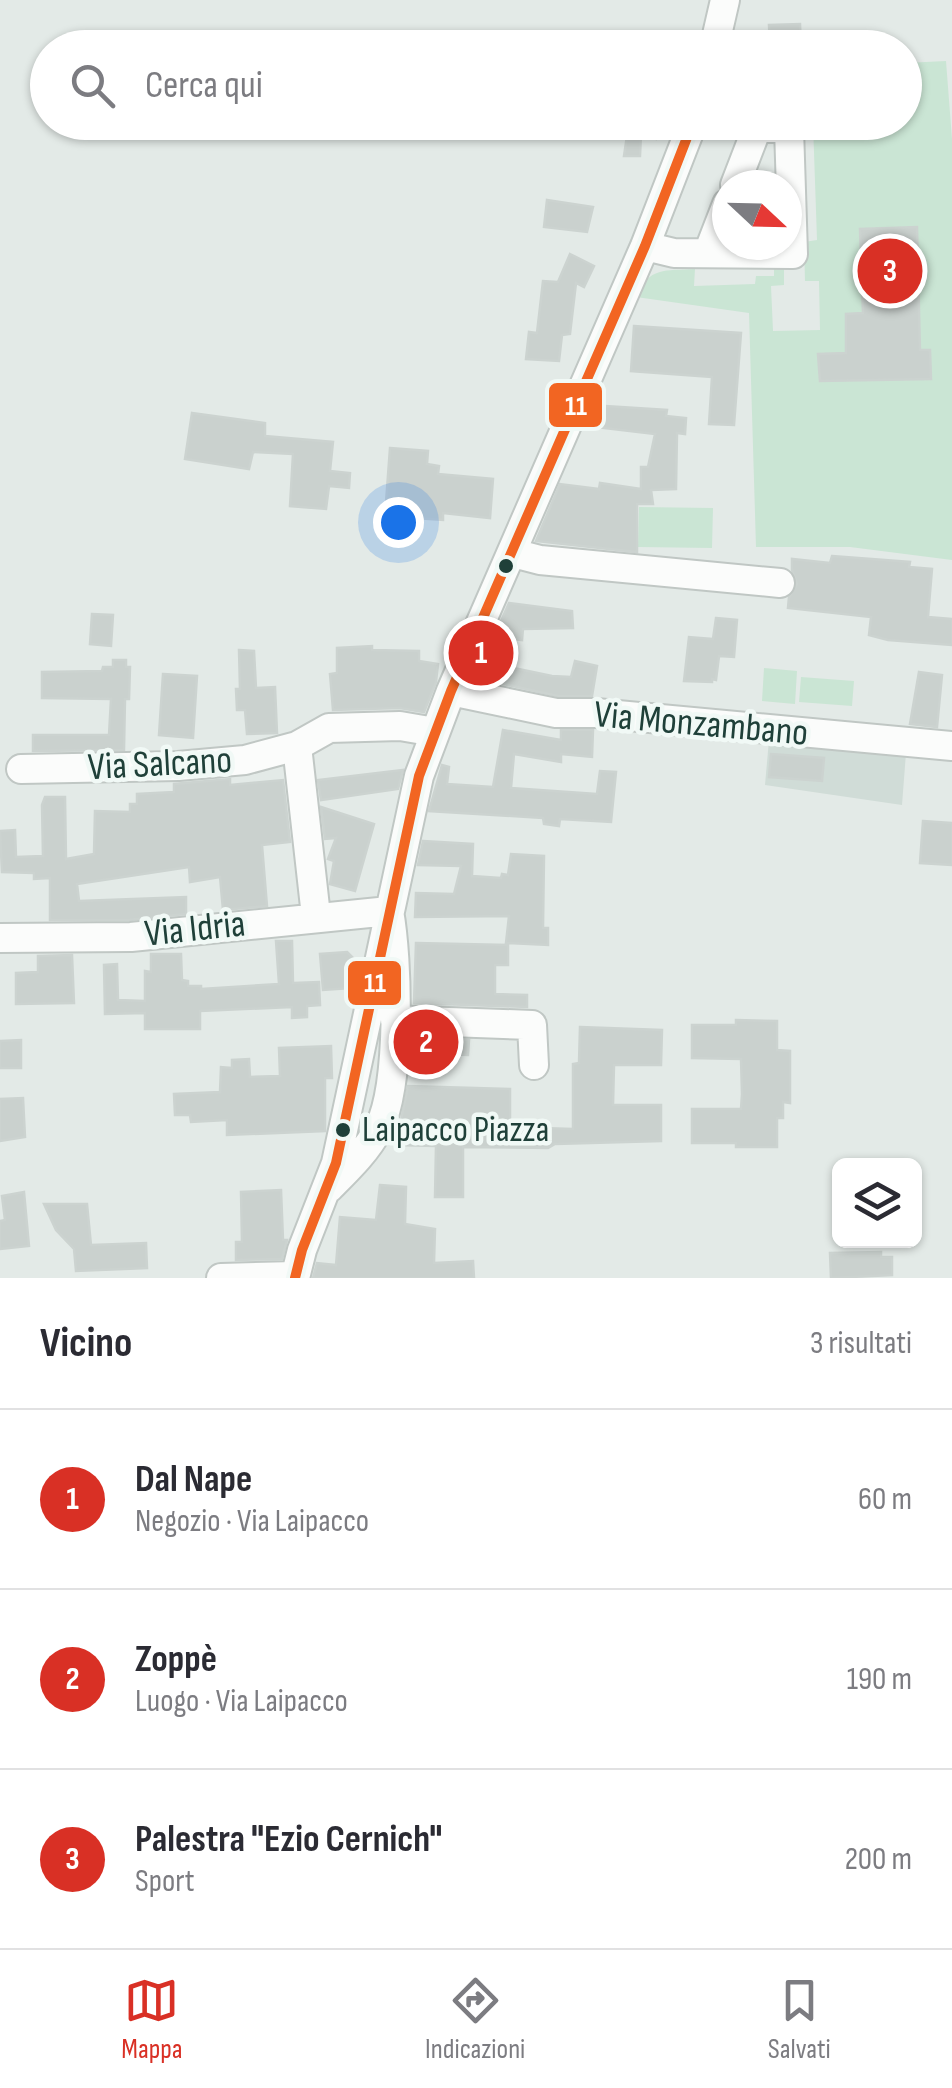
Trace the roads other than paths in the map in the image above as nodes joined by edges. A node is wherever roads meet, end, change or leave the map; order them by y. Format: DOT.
graph roads {
  1 [pos="725,0"];
  2 [pos="718,30"];
  3 [pos="686,140"];
  4 [pos="752,140"];
  5 [pos="788,140"];
  6 [pos="741,170"];
  7 [pos="790,170"];
  8 [pos="712,243"];
  9 [pos="645,246"];
  10 [pos="708,254"];
  11 [pos="712,254"];
  12 [pos="513,553"];
  13 [pos="780,583"];
  14 [pos="451,691"];
  15 [pos="435,732"];
  16 [pos="297,746"];
  17 [pos="952,746"];
  18 [pos="21,769"];
  19 [pos="389,910"];
  20 [pos="316,916"];
  21 [pos="0,938"];
  22 [pos="395,1020"];
  23 [pos="534,1065"];
  24 [pos="328,1189"];
  25 [pos="295,1277"];
  26 [pos="220,1278"];
  1 -- 2 [label="street"];
  3 -- 9 [label="street"];
  4 -- 6 [label="street"];
  5 -- 7 [label="street"];
  8 -- 10 [label="street"];
  9 -- 10 [label="street"];
  9 -- 12 [label="street"];
  10 -- 11 [label="street"];
  12 -- 13 [label="street"];
  12 -- 14 [label="street"];
  14 -- 15 [label="street"];
  14 -- 17 [label="street, Via Monzambano"];
  15 -- 16 [label="street, Via Salcano"];
  15 -- 19 [label="street"];
  16 -- 18 [label="street, Via Salcano"];
  16 -- 20 [label="street"];
  19 -- 20 [label="street, Via Idria"];
  19 -- 22 [label="street"];
  19 -- 24 [label="street"];
  20 -- 21 [label="street, Via Idria"];
  22 -- 23 [label="street"];
  22 -- 24 [label="street"];
  24 -- 25 [label="street"];
  25 -- 26 [label="street"];
}
